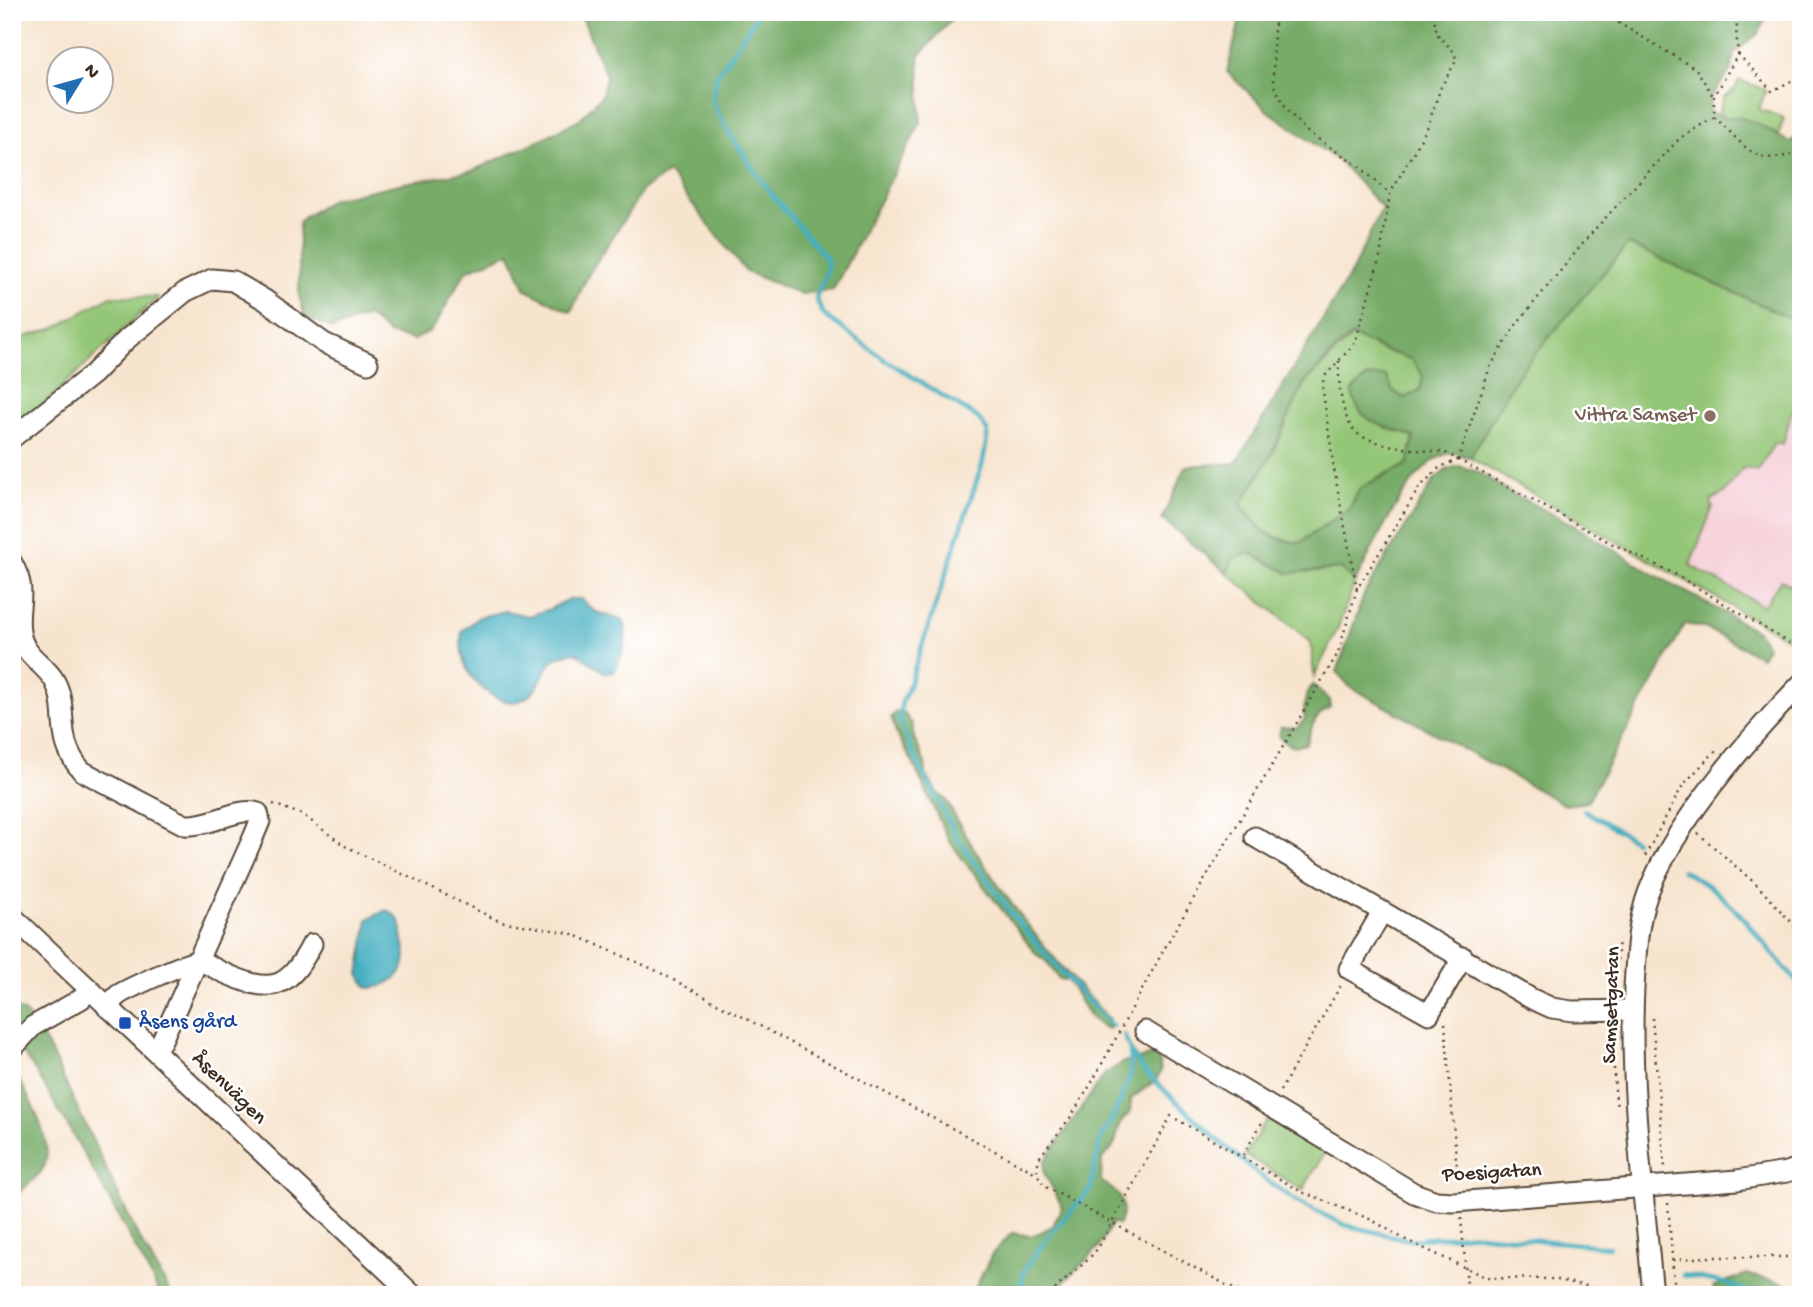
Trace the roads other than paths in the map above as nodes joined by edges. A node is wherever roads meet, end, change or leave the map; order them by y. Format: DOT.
graph roads {
  1 [pos="368,363"];
  2 [pos="12,438"];
  3 [pos="12,564"];
  4 [pos="1801,684"];
  5 [pos="1255,837"];
  6 [pos="1382,912"];
  7 [pos="12,916"];
  8 [pos="312,944"];
  9 [pos="1463,957"];
  10 [pos="197,961"];
  11 [pos="89,991"];
  12 [pos="107,1007"];
  13 [pos="1633,1010"];
  14 [pos="1145,1031"];
  15 [pos="12,1049"];
  16 [pos="155,1050"];
  17 [pos="1801,1167"];
  18 [pos="1644,1188"];
  19 [pos="413,1295"];
  20 [pos="1653,1295"];
  1 -- 2 [label="street"];
  3 -- 10 [label="street"];
  4 -- 13 [label="street, Samsetgatan"];
  5 -- 6 [label="street"];
  6 -- 9 [label="street"];
  6 -- 9 [label="street"];
  7 -- 11 [label="street, Åsenvägen"];
  8 -- 10 [label="street"];
  9 -- 13 [label="street"];
  10 -- 12 [label="street"];
  10 -- 16 [label="street"];
  11 -- 12 [label="street, Åsenvägen"];
  11 -- 15 [label="street"];
  12 -- 16 [label="street, Åsenvägen"];
  13 -- 18 [label="street, Samsetgatan"];
  14 -- 18 [label="street, Poesigatan"];
  16 -- 19 [label="street, Åsenvägen"];
  17 -- 18 [label="street, Poesigatan"];
  18 -- 20 [label="street, Samsetgatan"];
}
